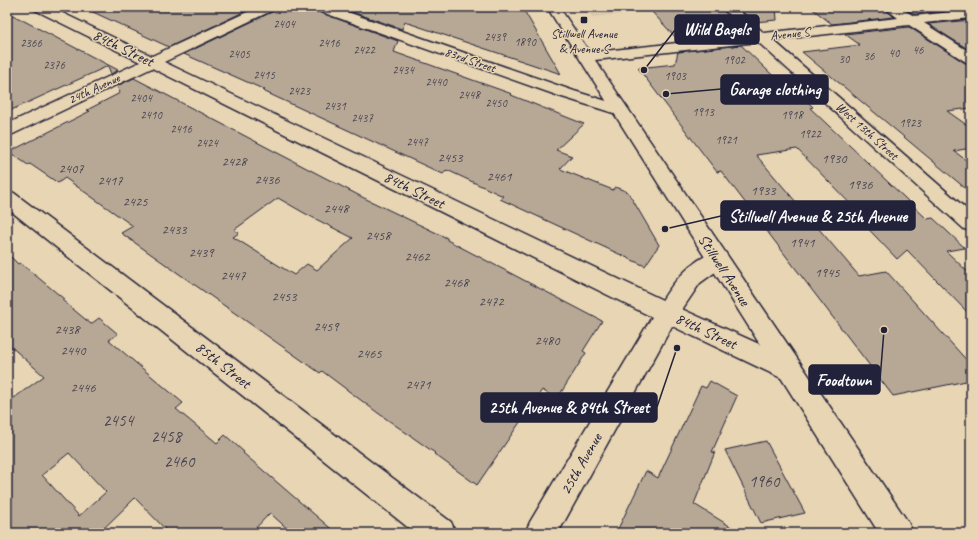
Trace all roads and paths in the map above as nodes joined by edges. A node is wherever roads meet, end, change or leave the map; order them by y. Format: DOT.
graph roads {
  1 [pos="40,7"];
  2 [pos="268,7"];
  3 [pos="321,7"];
  4 [pos="553,7"];
  5 [pos="728,7"];
  6 [pos="890,7"];
  7 [pos="971,14"];
  8 [pos="911,21"];
  9 [pos="762,38"];
  10 [pos="586,57"];
  11 [pos="971,59"];
  12 [pos="152,62"];
  13 [pos="620,110"];
  14 [pos="7,130"];
  15 [pos="7,198"];
  16 [pos="971,224"];
  17 [pos="717,259"];
  18 [pos="667,314"];
  19 [pos="790,370"];
  20 [pos="440,533"];
  21 [pos="541,533"];
  22 [pos="896,533"];
  1 -- 12 [label="street, 84th Street"];
  2 -- 12 [label="street, 24th Avenue"];
  3 -- 13 [label="street, 83rd Street"];
  4 -- 10 [label="street, Stillwell Avenue"];
  5 -- 9 [label="street, West 13th Street"];
  6 -- 8 [label="street"];
  7 -- 8 [label="street, Avenue S"];
  8 -- 9 [label="street, Avenue S"];
  8 -- 11 [label="street"];
  9 -- 10 [label="street, Avenue S"];
  9 -- 16 [label="street, West 13th Street"];
  10 -- 13 [label="street, Stillwell Avenue"];
  12 -- 14 [label="street, 24th Avenue"];
  12 -- 18 [label="street, 84th Street"];
  13 -- 17 [label="street, Stillwell Avenue"];
  15 -- 20 [label="street, 85th Street"];
  17 -- 18 [label="street, 25th Avenue"];
  17 -- 19 [label="street, Stillwell Avenue"];
  18 -- 19 [label="street, 84th Street"];
  18 -- 21 [label="street, 25th Avenue"];
  19 -- 22 [label="street, Stillwell Avenue"];
}
